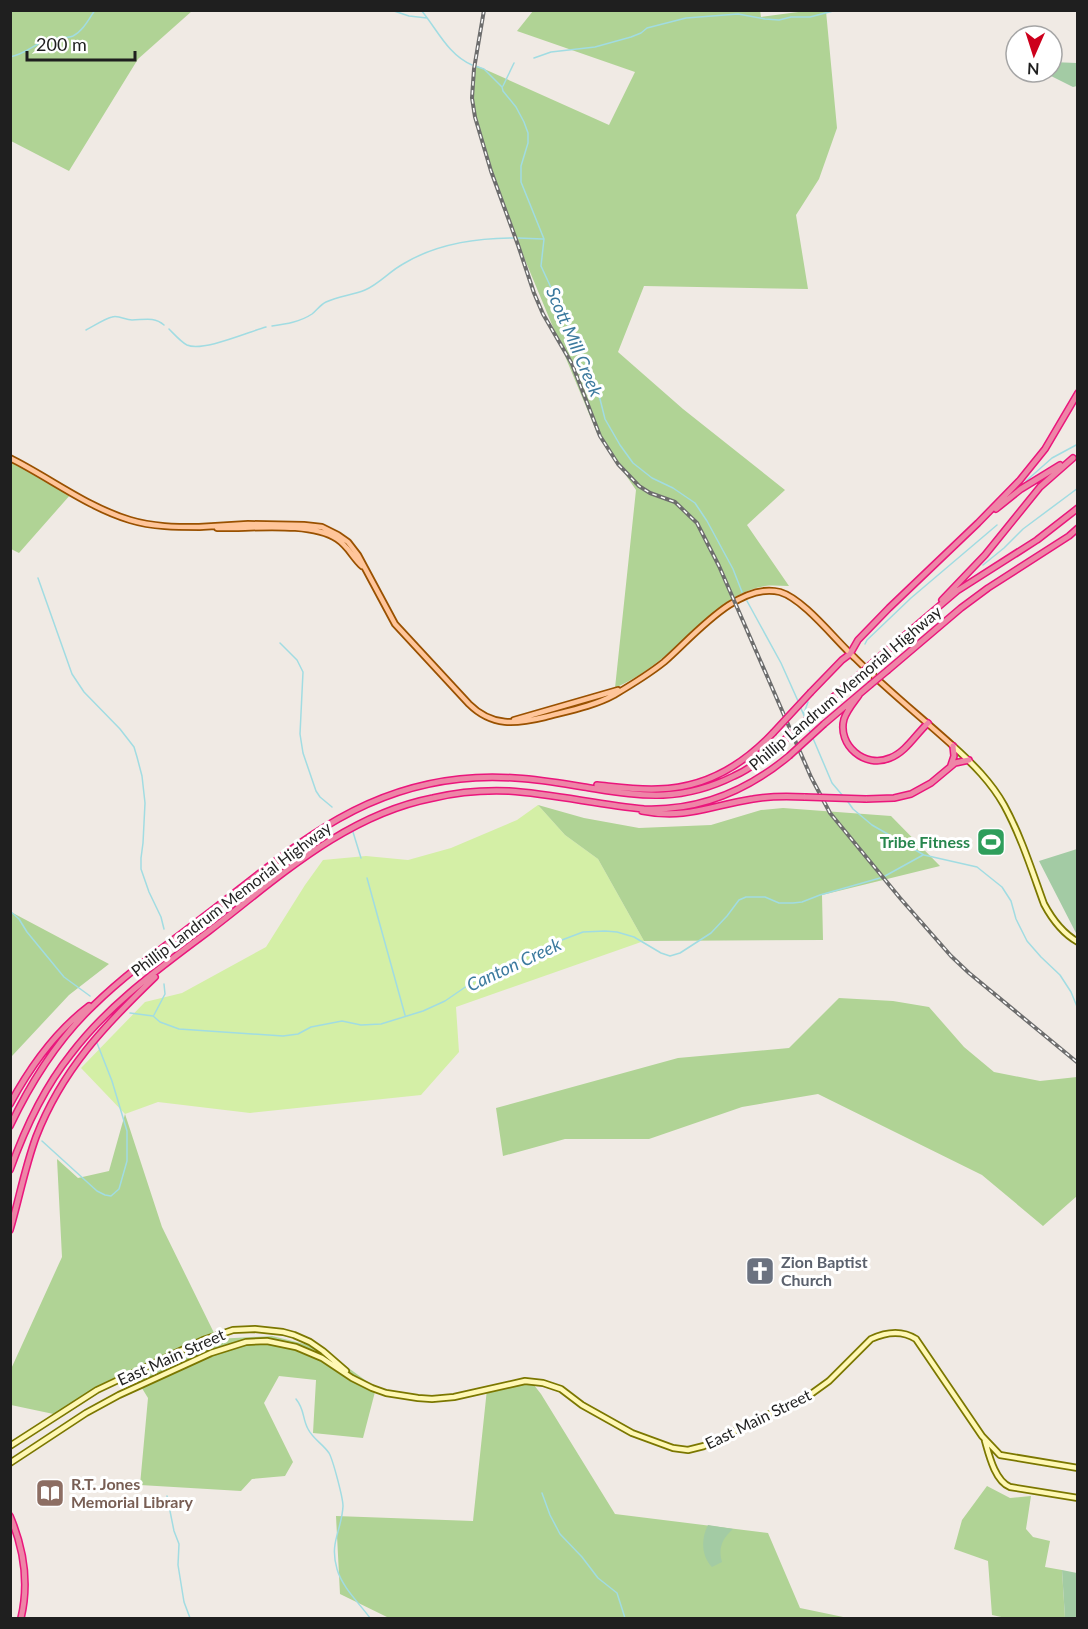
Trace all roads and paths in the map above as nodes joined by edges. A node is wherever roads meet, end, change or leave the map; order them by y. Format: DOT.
graph roads {
  1 [pos="1077,393"];
  2 [pos="1075,457"];
  3 [pos="10,458"];
  4 [pos="1077,508"];
  5 [pos="978,523"];
  6 [pos="1077,530"];
  7 [pos="922,620"];
  8 [pos="841,645"];
  9 [pos="850,654"];
  10 [pos="842,660"];
  11 [pos="859,695"];
  12 [pos="928,723"];
  13 [pos="954,746"];
  14 [pos="969,760"];
  15 [pos="950,766"];
  16 [pos="560,783"];
  17 [pos="617,806"];
  18 [pos="1077,942"];
  19 [pos="175,957"];
  20 [pos="116,985"];
  21 [pos="10,1104"];
  22 [pos="10,1126"];
  23 [pos="10,1170"];
  24 [pos="10,1230"];
  25 [pos="368,1386"];
  26 [pos="985,1440"];
  27 [pos="10,1446"];
  28 [pos="10,1464"];
  29 [pos="1077,1468"];
  30 [pos="1077,1498"];
  31 [pos="10,1516"];
  32 [pos="21,1618"];
  1 -- 5 [label="highway"];
  2 -- 5 [label="highway"];
  2 -- 7 [label="highway"];
  3 -- 8 [label="main road"];
  4 -- 7 [label="highway, Phillip Landrum Memorial Highway"];
  5 -- 9 [label="highway"];
  6 -- 11 [label="highway, Phillip Landrum Memorial Highway, bridge"];
  7 -- 16 [label="highway, Phillip Landrum Memorial Highway, bridge"];
  8 -- 9 [label="main road"];
  8 -- 10 [label="main road"];
  9 -- 10 [label="highway"];
  9 -- 12 [label="main road"];
  10 -- 16 [label="highway, bridge"];
  11 -- 12 [label="highway"];
  11 -- 17 [label="highway, Phillip Landrum Memorial Highway, bridge"];
  12 -- 13 [label="main road"];
  13 -- 14 [label="main road"];
  13 -- 15 [label="highway"];
  14 -- 15 [label="highway"];
  14 -- 18 [label="main road"];
  15 -- 17 [label="highway, bridge"];
  16 -- 20 [label="highway, Phillip Landrum Memorial Highway"];
  17 -- 19 [label="highway, Phillip Landrum Memorial Highway"];
  19 -- 23 [label="highway, Phillip Landrum Memorial Highway"];
  19 -- 24 [label="highway"];
  20 -- 21 [label="highway"];
  20 -- 22 [label="highway, Phillip Landrum Memorial Highway"];
  25 -- 26 [label="main road, East Main Street"];
  25 -- 27 [label="main road, East Main Street"];
  25 -- 28 [label="main road, East Main Street"];
  26 -- 29 [label="main road, East Main Street"];
  26 -- 30 [label="main road, East Main Street"];
  31 -- 32 [label="highway"];
}
